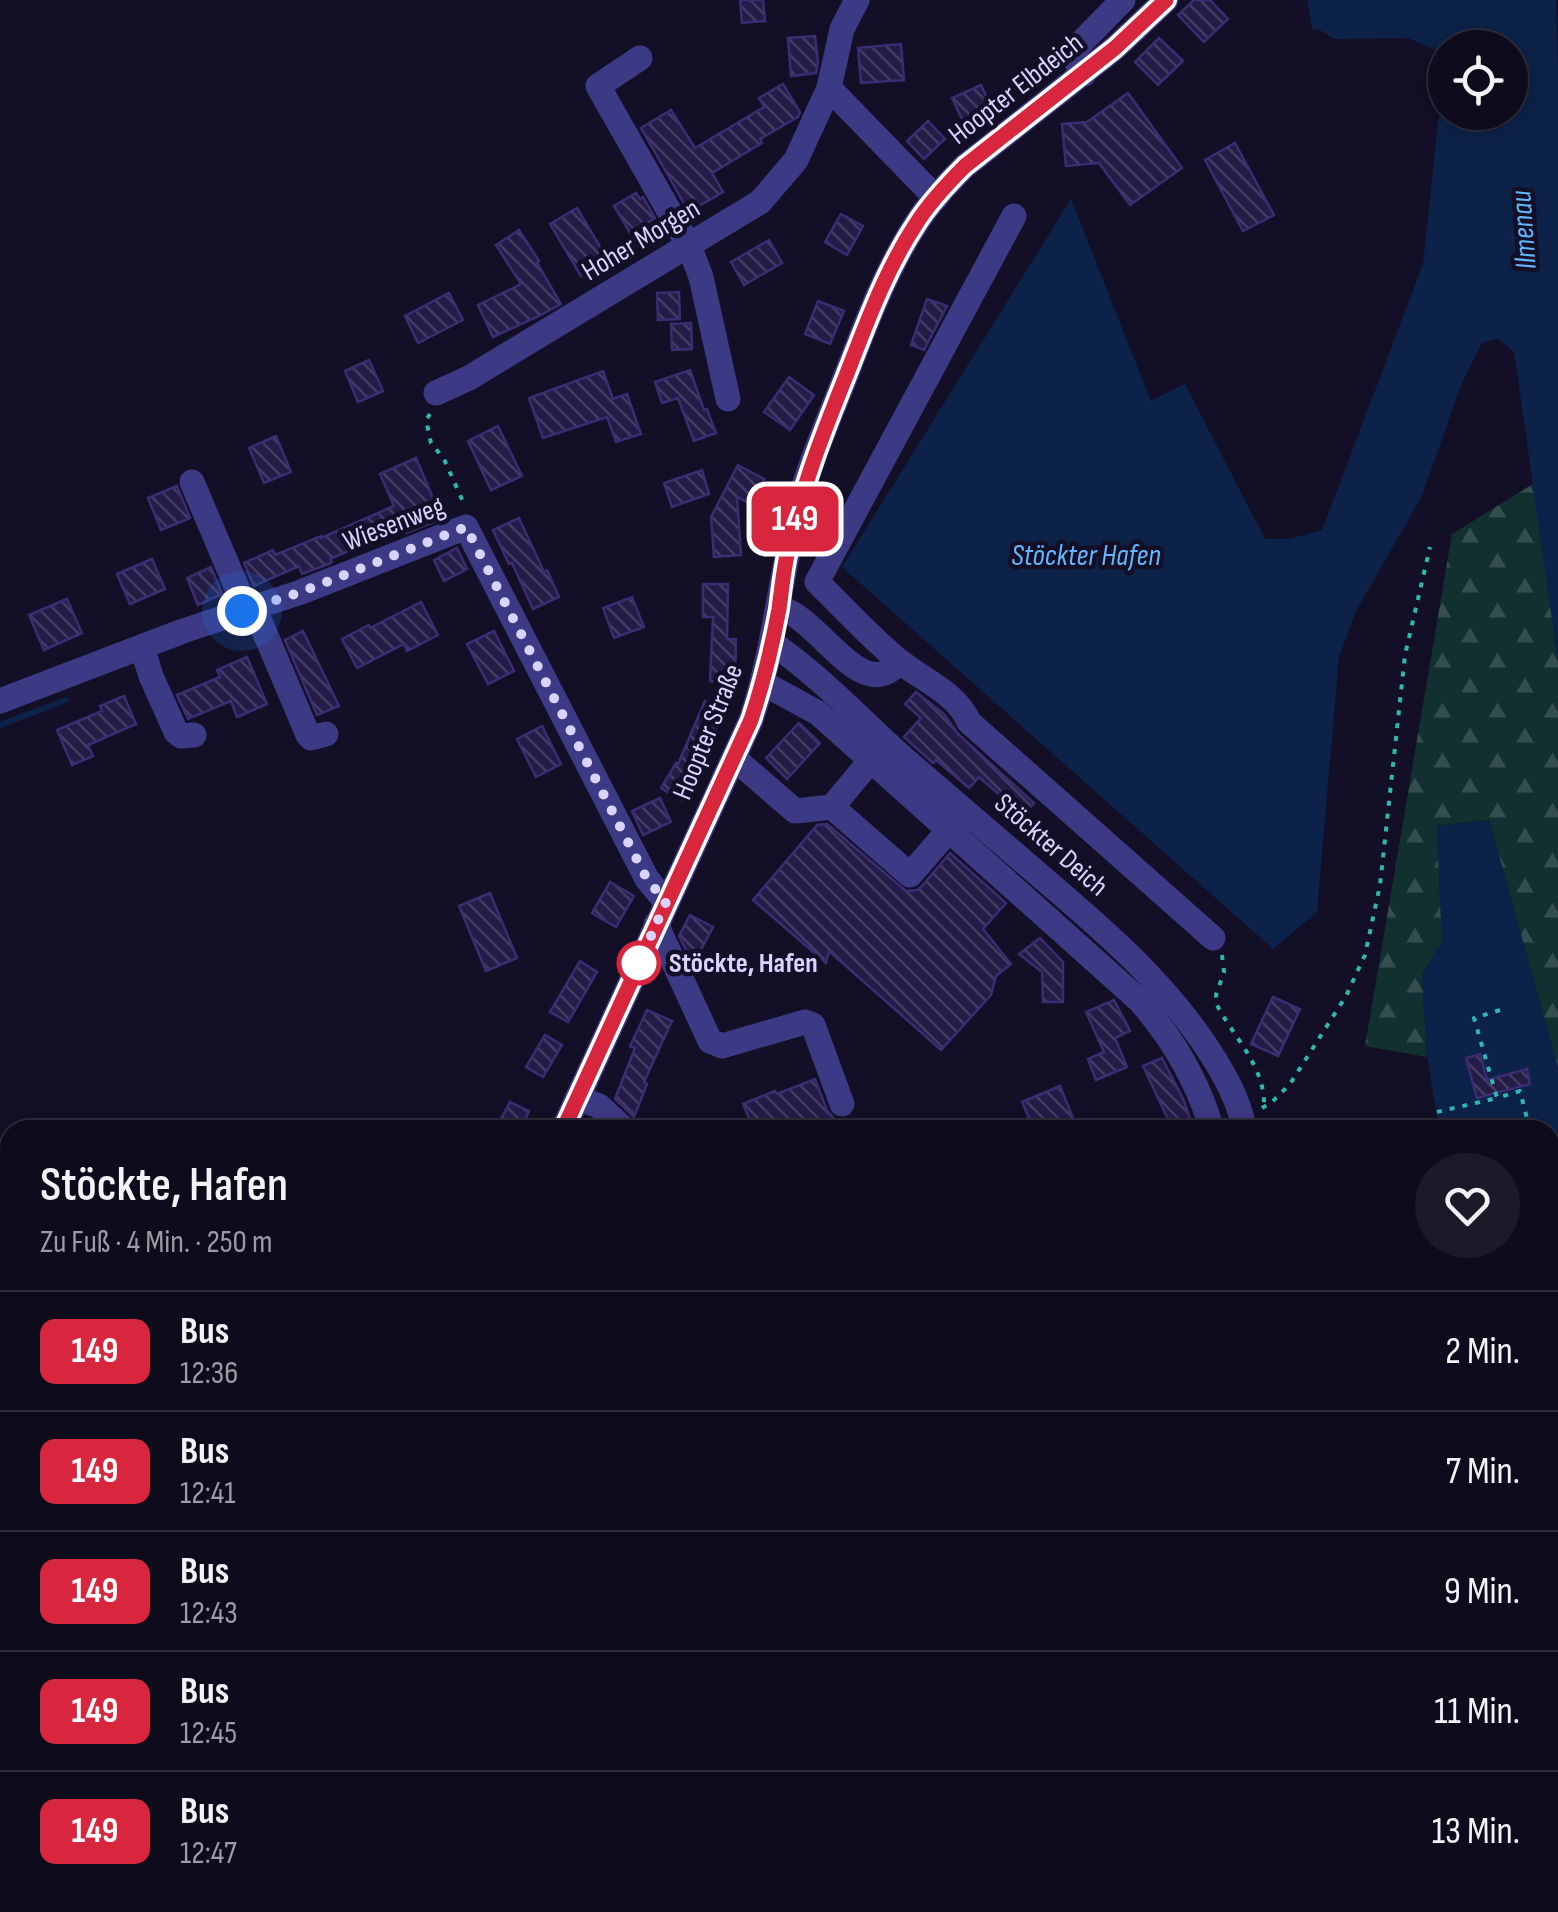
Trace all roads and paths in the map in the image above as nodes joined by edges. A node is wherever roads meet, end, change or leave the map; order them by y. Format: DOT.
graph roads {
  1 [pos="857,0"];
  2 [pos="1123,0"];
  3 [pos="1166,0"];
  4 [pos="640,58"];
  5 [pos="1084,74"];
  6 [pos="829,88"];
  7 [pos="936,198"];
  8 [pos="1014,216"];
  9 [pos="689,246"];
  10 [pos="884,285"];
  11 [pos="436,393"];
  12 [pos="728,399"];
  13 [pos="192,482"];
  14 [pos="466,527"];
  15 [pos="1430,547"];
  16 [pos="779,608"];
  17 [pos="247,609"];
  18 [pos="772,643"];
  19 [pos="142,647"];
  20 [pos="900,662"];
  21 [pos="763,684"];
  22 [pos="0,701"];
  23 [pos="281,709"];
  24 [pos="326,734"];
  25 [pos="194,735"];
  26 [pos="735,759"];
  27 [pos="871,760"];
  28 [pos="832,807"];
  29 [pos="949,830"];
  30 [pos="661,913"];
  31 [pos="1213,938"];
  32 [pos="1500,1010"];
  33 [pos="578,1098"];
  34 [pos="1496,1098"];
  35 [pos="842,1104"];
  36 [pos="1437,1112"];
  37 [pos="1250,1117"];
  38 [pos="568,1120"];
  39 [pos="614,1120"];
  40 [pos="1209,1120"];
  41 [pos="1527,1120"];
  1 -- 6 [label="street, Hoher Morgen"];
  2 -- 5 [label="street"];
  3 -- 5 [label="street, Hoopter Elbdeich"];
  4 -- 9 [label="street"];
  5 -- 7 [label="street, Hoopter Elbdeich"];
  6 -- 7 [label="street"];
  6 -- 9 [label="street, Hoher Morgen"];
  7 -- 10 [label="street, Hoopter Elbdeich"];
  8 -- 20 [label="street"];
  9 -- 11 [label="street, Hoher Morgen"];
  9 -- 12 [label="street"];
  10 -- 16 [label="street, Hoopter Straße"];
  11 -- 14 [label="path"];
  13 -- 17 [label="street"];
  14 -- 17 [label="street, Wiesenweg"];
  14 -- 30 [label="street, Wiesenweg"];
  15 -- 37 [label="path"];
  16 -- 18 [label="street, Hoopter Straße"];
  16 -- 20 [label="street"];
  17 -- 19 [label="street, Wiesenweg"];
  17 -- 23 [label="street"];
  17 -- 24 [label="street"];
  18 -- 21 [label="street, Hoopter Straße"];
  18 -- 37 [label="street, Stöckter Deich"];
  19 -- 22 [label="street, Wiesenweg"];
  19 -- 25 [label="street"];
  20 -- 31 [label="street"];
  21 -- 26 [label="street, Hoopter Straße"];
  21 -- 27 [label="street"];
  26 -- 28 [label="street"];
  26 -- 30 [label="street, Hoopter Straße"];
  27 -- 28 [label="street"];
  27 -- 29 [label="street"];
  28 -- 29 [label="street"];
  29 -- 40 [label="street"];
  30 -- 33 [label="street, Hoopter Straße"];
  30 -- 35 [label="street, Wiesenweg"];
  31 -- 37 [label="path"];
  32 -- 34 [label="path"];
  33 -- 38 [label="street, Hoopter Straße"];
  33 -- 39 [label="street"];
  34 -- 36 [label="path"];
  34 -- 41 [label="path"];
}
